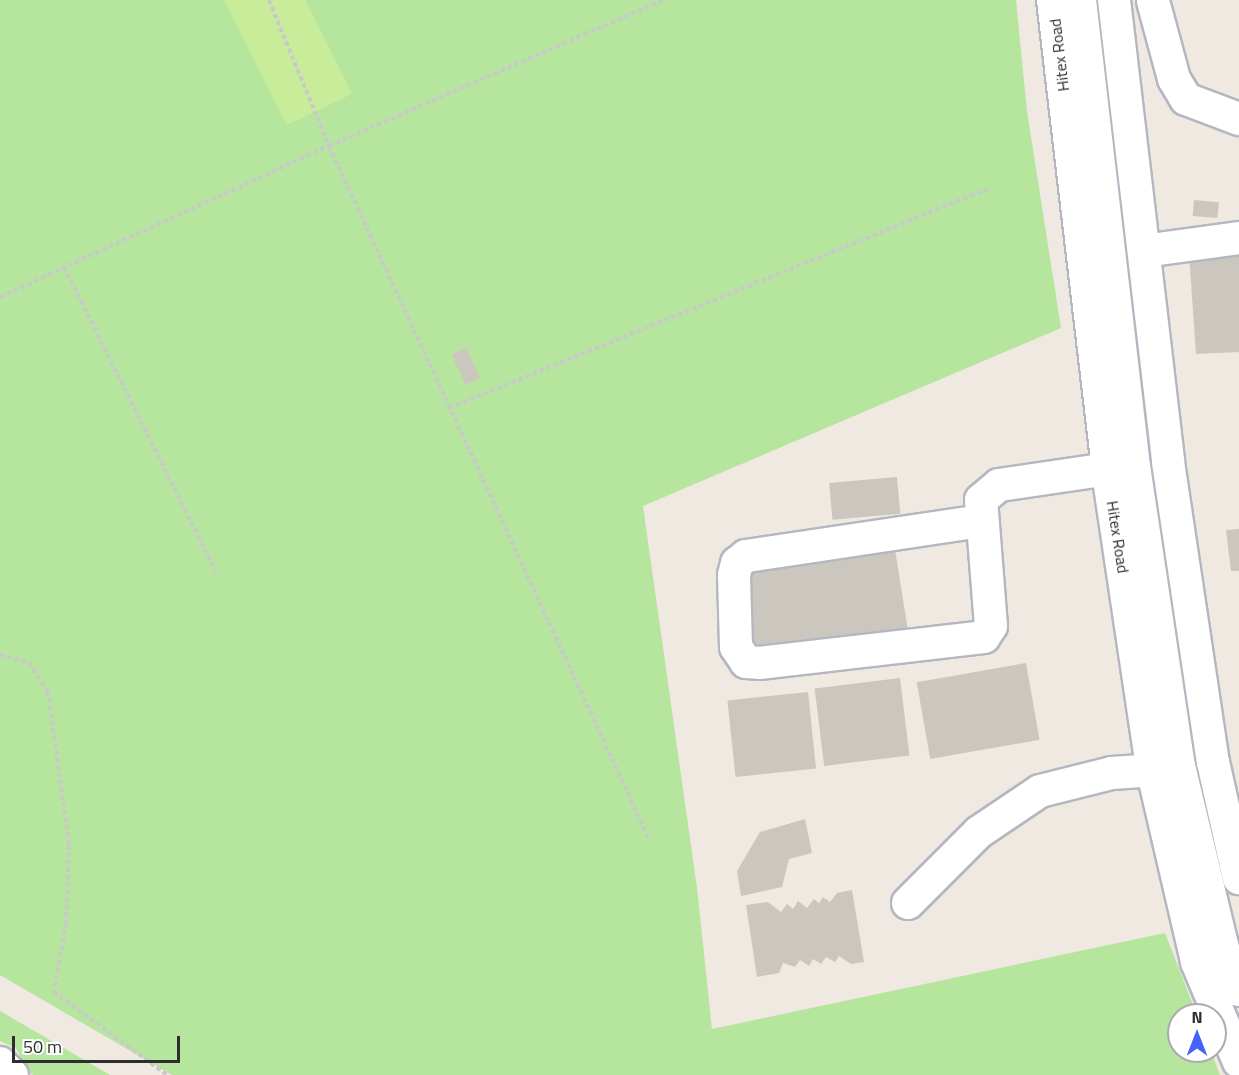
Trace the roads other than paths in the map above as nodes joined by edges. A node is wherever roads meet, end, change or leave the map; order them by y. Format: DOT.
graph roads {
  1 [pos="1034,0"];
  2 [pos="1053,0"];
  3 [pos="1080,0"];
  4 [pos="1114,0"];
  5 [pos="1154,1"];
  6 [pos="1119,39"];
  7 [pos="1239,119"];
  8 [pos="1239,238"];
  9 [pos="1144,250"];
  10 [pos="1095,471"];
  11 [pos="981,521"];
  12 [pos="1141,771"];
  13 [pos="1239,878"];
  14 [pos="908,903"];
  15 [pos="1239,990"];
  16 [pos="1202,1003"];
  17 [pos="1239,1062"];
  18 [pos="0,1064"];
  19 [pos="12,1075"];
  1 -- 10 [label="street, Hitex Road"];
  2 -- 17 [label="street, Hitex Road"];
  3 -- 15 [label="street, Hitex Road"];
  4 -- 6 [label="street"];
  5 -- 6 [label="street"];
  5 -- 7 [label="street"];
  6 -- 9 [label="street"];
  8 -- 9 [label="street"];
  9 -- 13 [label="street"];
  10 -- 11 [label="street"];
  10 -- 12 [label="street, Hitex Road"];
  11 -- 11 [label="street"];
  12 -- 14 [label="street"];
  12 -- 16 [label="street, Hitex Road"];
  18 -- 19 [label="street"];
}
